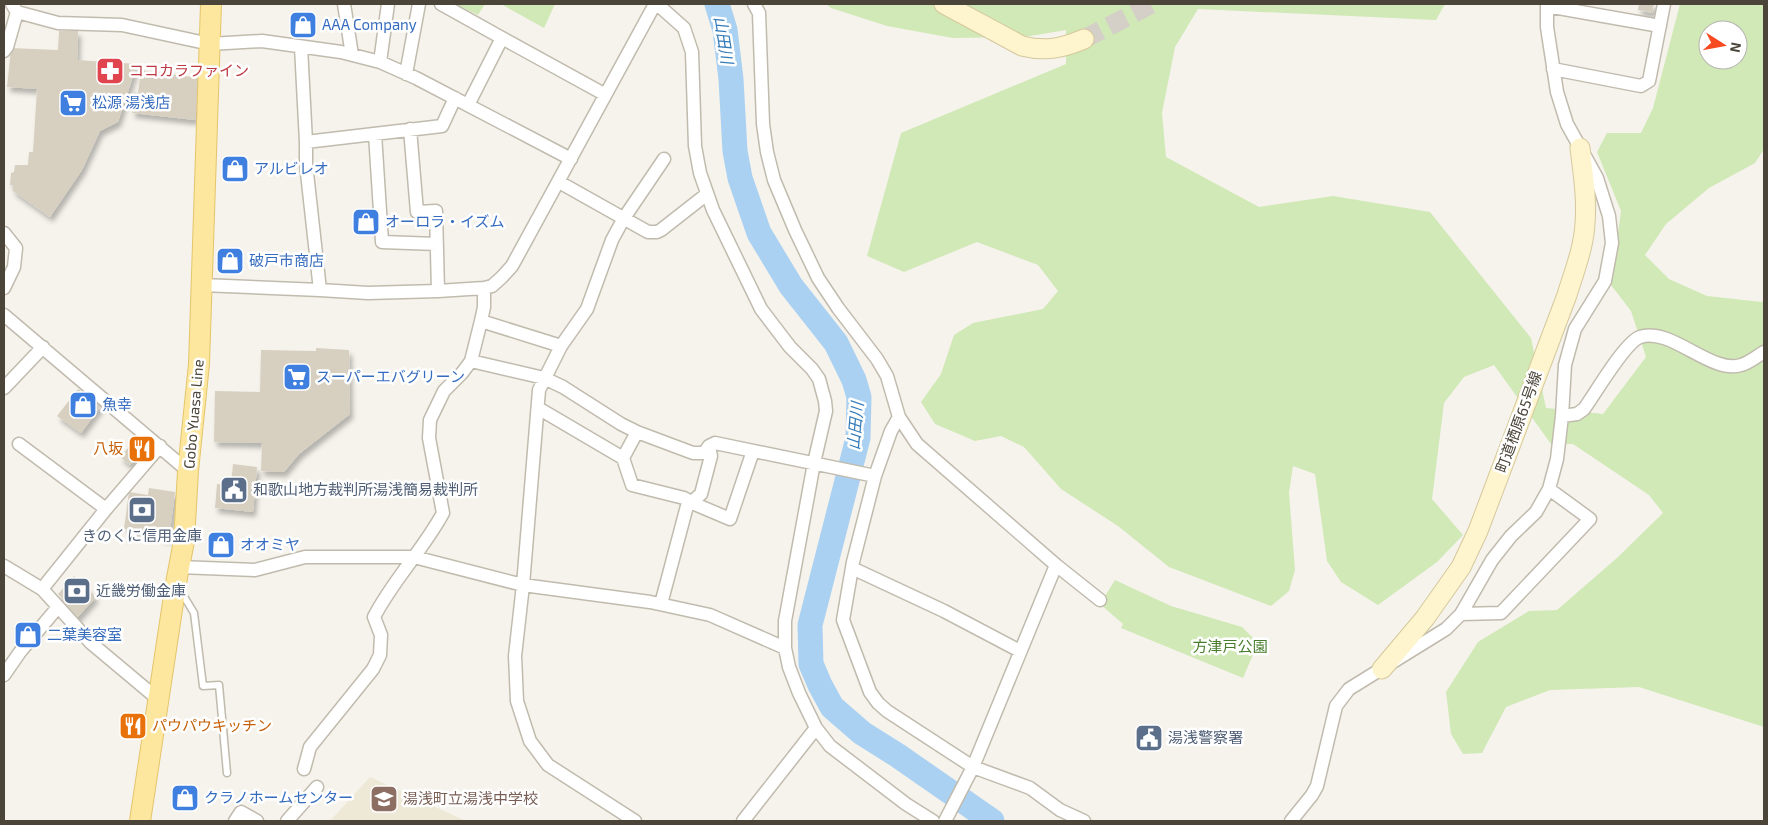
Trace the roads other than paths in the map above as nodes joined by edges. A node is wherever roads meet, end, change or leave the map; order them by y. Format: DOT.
graph roads {
  1 [pos="211,4"];
  2 [pos="344,4"];
  3 [pos="388,4"];
  4 [pos="419,4"];
  5 [pos="441,4"];
  6 [pos="656,4"];
  7 [pos="754,4"];
  8 [pos="944,4"];
  9 [pos="1664,4"];
  10 [pos="1547,5"];
  11 [pos="14,8"];
  12 [pos="1600,9"];
  13 [pos="1660,26"];
  14 [pos="502,38"];
  15 [pos="1084,39"];
  16 [pos="210,44"];
  17 [pos="301,47"];
  18 [pos="4,51"];
  19 [pos="352,55"];
  20 [pos="380,62"];
  21 [pos="1553,69"];
  22 [pos="406,74"];
  23 [pos="604,94"];
  24 [pos="455,98"];
  25 [pos="468,105"];
  26 [pos="410,129"];
  27 [pos="374,134"];
  28 [pos="306,142"];
  29 [pos="1580,148"];
  30 [pos="571,159"];
  31 [pos="664,159"];
  32 [pos="559,182"];
  33 [pos="707,194"];
  34 [pos="624,218"];
  35 [pos="4,233"];
  36 [pos="437,244"];
  37 [pos="202,286"];
  38 [pos="4,288"];
  39 [pos="484,288"];
  40 [pos="320,290"];
  41 [pos="438,291"];
  42 [pos="4,315"];
  43 [pos="482,321"];
  44 [pos="561,346"];
  45 [pos="43,347"];
  46 [pos="1764,352"];
  47 [pos="471,361"];
  48 [pos="544,378"];
  49 [pos="4,388"];
  50 [pos="538,408"];
  51 [pos="1562,416"];
  52 [pos="899,417"];
  53 [pos="637,432"];
  54 [pos="19,444"];
  55 [pos="160,446"];
  56 [pos="709,446"];
  57 [pos="753,451"];
  58 [pos="624,458"];
  59 [pos="817,464"];
  60 [pos="188,471"];
  61 [pos="871,476"];
  62 [pos="1549,489"];
  63 [pos="690,501"];
  64 [pos="106,509"];
  65 [pos="414,557"];
  66 [pos="1056,565"];
  67 [pos="4,566"];
  68 [pos="852,568"];
  69 [pos="177,575"];
  70 [pos="523,585"];
  71 [pos="42,590"];
  72 [pos="1100,600"];
  73 [pos="661,604"];
  74 [pos="58,607"];
  75 [pos="1461,614"];
  76 [pos="785,648"];
  77 [pos="1020,652"];
  78 [pos="1382,669"];
  79 [pos="4,675"];
  80 [pos="159,700"];
  81 [pos="816,728"];
  82 [pos="304,769"];
  83 [pos="971,772"];
  84 [pos="227,774"];
  85 [pos="317,787"];
  86 [pos="1059,816"];
  87 [pos="946,819"];
  88 [pos="140,821"];
  89 [pos="235,821"];
  90 [pos="256,821"];
  91 [pos="288,821"];
  92 [pos="635,821"];
  93 [pos="743,821"];
  94 [pos="932,821"];
  95 [pos="1084,821"];
  96 [pos="1291,821"];
  1 -- 16 [label="main road, Gobo Yuasa Line"];
  2 -- 19 [label="street"];
  3 -- 20 [label="street"];
  4 -- 22 [label="street"];
  5 -- 14 [label="street"];
  6 -- 23 [label="street"];
  6 -- 33 [label="street"];
  7 -- 52 [label="street"];
  8 -- 15 [label="street"];
  9 -- 13 [label="street"];
  10 -- 12 [label="street"];
  10 -- 21 [label="street"];
  11 -- 16 [label="street"];
  11 -- 18 [label="street"];
  12 -- 13 [label="street"];
  13 -- 21 [label="street"];
  14 -- 23 [label="street"];
  14 -- 25 [label="street"];
  16 -- 17 [label="street"];
  16 -- 37 [label="main road, Gobo Yuasa Line"];
  17 -- 19 [label="street"];
  17 -- 28 [label="street"];
  19 -- 20 [label="street"];
  20 -- 22 [label="street"];
  21 -- 29 [label="street"];
  22 -- 24 [label="street"];
  23 -- 30 [label="street"];
  24 -- 25 [label="street"];
  24 -- 26 [label="street"];
  25 -- 30 [label="street"];
  26 -- 27 [label="street"];
  26 -- 36 [label="street"];
  27 -- 28 [label="street"];
  27 -- 36 [label="street"];
  28 -- 40 [label="street"];
  29 -- 51 [label="street"];
  29 -- 78 [label="street, 町道栖原65号線"];
  30 -- 32 [label="street"];
  31 -- 34 [label="street"];
  32 -- 34 [label="street"];
  32 -- 39 [label="street"];
  33 -- 34 [label="street"];
  33 -- 59 [label="street"];
  34 -- 44 [label="street"];
  35 -- 38 [label="street"];
  36 -- 41 [label="street"];
  37 -- 40 [label="street"];
  37 -- 60 [label="main road, Gobo Yuasa Line"];
  39 -- 41 [label="street"];
  39 -- 43 [label="street"];
  40 -- 41 [label="street"];
  42 -- 45 [label="street"];
  43 -- 44 [label="street"];
  43 -- 47 [label="street"];
  44 -- 48 [label="street"];
  45 -- 49 [label="street"];
  45 -- 55 [label="street"];
  46 -- 51 [label="street"];
  47 -- 48 [label="street"];
  47 -- 65 [label="street"];
  48 -- 50 [label="street"];
  48 -- 53 [label="street"];
  50 -- 58 [label="street"];
  50 -- 70 [label="street"];
  51 -- 62 [label="street"];
  52 -- 61 [label="street"];
  52 -- 66 [label="street"];
  53 -- 56 [label="street"];
  53 -- 58 [label="street"];
  54 -- 64 [label="street"];
  55 -- 60 [label="street"];
  55 -- 64 [label="street"];
  56 -- 57 [label="street"];
  56 -- 63 [label="street"];
  57 -- 59 [label="street"];
  57 -- 63 [label="street"];
  58 -- 63 [label="street"];
  59 -- 61 [label="street"];
  59 -- 76 [label="street"];
  60 -- 69 [label="main road, Gobo Yuasa Line"];
  61 -- 68 [label="street"];
  62 -- 75 [label="street"];
  62 -- 75 [label="street"];
  63 -- 73 [label="street"];
  64 -- 71 [label="street"];
  65 -- 69 [label="street"];
  65 -- 70 [label="street"];
  65 -- 82 [label="street"];
  66 -- 72 [label="street"];
  66 -- 77 [label="street"];
  67 -- 71 [label="street"];
  68 -- 77 [label="street"];
  68 -- 83 [label="street"];
  69 -- 80 [label="main road, Gobo Yuasa Line"];
  69 -- 84 [label="lane"];
  70 -- 73 [label="street"];
  70 -- 92 [label="street"];
  71 -- 74 [label="street"];
  73 -- 76 [label="street"];
  74 -- 79 [label="street"];
  74 -- 80 [label="street"];
  75 -- 78 [label="street"];
  76 -- 81 [label="street"];
  77 -- 83 [label="street"];
  78 -- 96 [label="street"];
  80 -- 88 [label="main road, Gobo Yuasa Line"];
  81 -- 93 [label="street"];
  81 -- 94 [label="street"];
  83 -- 86 [label="street"];
  83 -- 87 [label="street"];
  85 -- 91 [label="street"];
  86 -- 95 [label="street"];
  89 -- 90 [label="street"];
}
